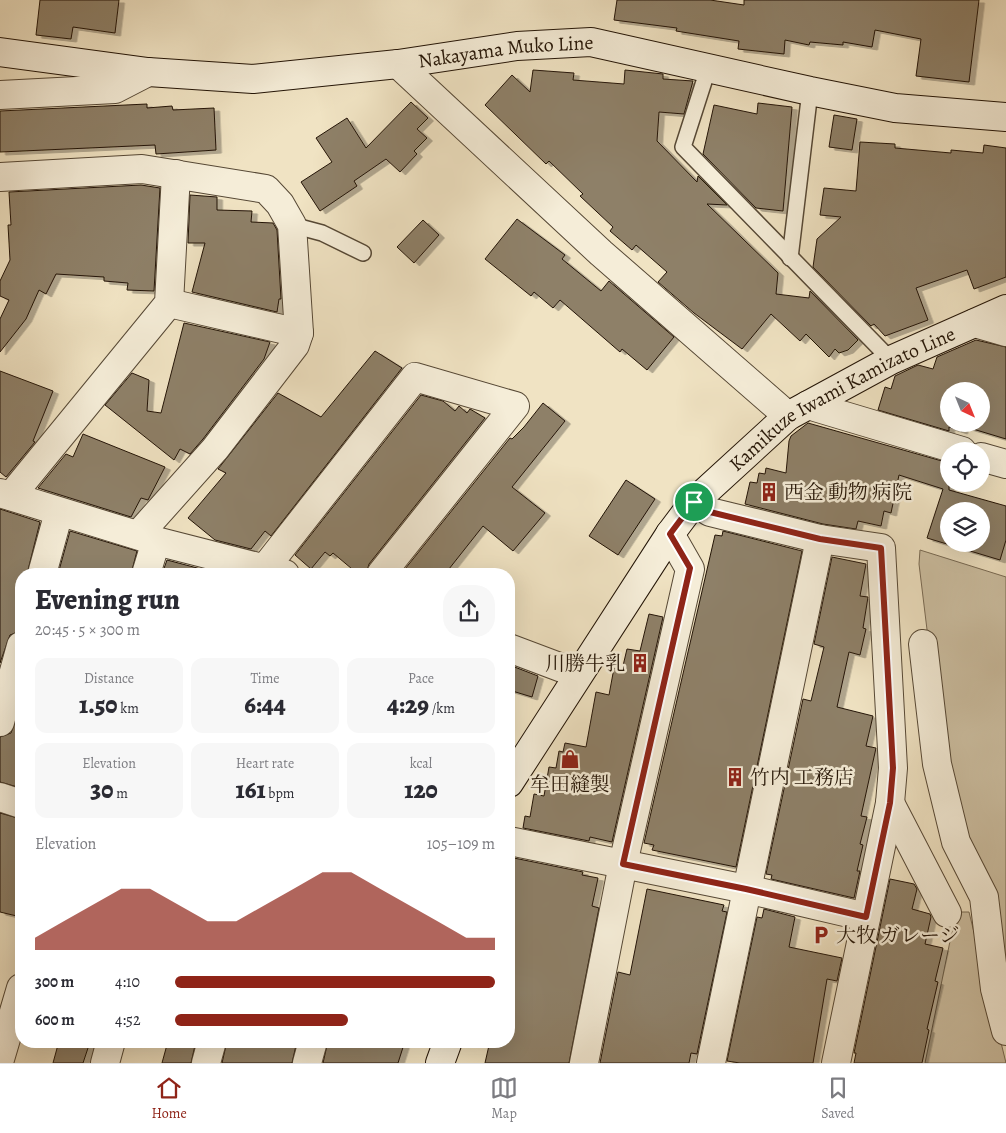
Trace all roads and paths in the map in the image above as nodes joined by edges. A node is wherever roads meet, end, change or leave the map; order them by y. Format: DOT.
graph roads {
  1 [pos="0,52"];
  2 [pos="398,64"];
  3 [pos="708,69"];
  4 [pos="148,72"];
  5 [pos="810,91"];
  6 [pos="0,95"];
  7 [pos="1006,117"];
  8 [pos="176,174"];
  9 [pos="0,177"];
  10 [pos="292,225"];
  11 [pos="363,253"];
  12 [pos="790,258"];
  13 [pos="169,303"];
  14 [pos="1006,309"];
  15 [pos="975,323"];
  16 [pos="1006,332"];
  17 [pos="300,333"];
  18 [pos="891,360"];
  19 [pos="798,411"];
  20 [pos="940,446"];
  21 [pos="990,460"];
  22 [pos="1006,464"];
  23 [pos="6,494"];
  24 [pos="694,502"];
  25 [pos="59,512"];
  26 [pos="670,534"];
  27 [pos="147,537"];
  28 [pos="820,539"];
  29 [pos="44,568"];
  30 [pos="146,568"];
  31 [pos="253,568"];
  32 [pos="262,568"];
  33 [pos="386,568"];
  34 [pos="923,644"];
  35 [pos="515,650"];
  36 [pos="15,668"];
  37 [pos="578,674"];
  38 [pos="0,722"];
  39 [pos="515,774"];
  40 [pos="0,797"];
  41 [pos="15,802"];
  42 [pos="890,803"];
  43 [pos="515,842"];
  44 [pos="623,864"];
  45 [pos="746,889"];
  46 [pos="947,913"];
  47 [pos="866,917"];
  48 [pos="15,1008"];
  49 [pos="1006,1031"];
  50 [pos="109,1048"];
  51 [pos="210,1048"];
  52 [pos="311,1048"];
  53 [pos="445,1048"];
  54 [pos="0,1059"];
  55 [pos="105,1063"];
  56 [pos="206,1063"];
  57 [pos="306,1063"];
  58 [pos="440,1063"];
  59 [pos="584,1063"];
  60 [pos="711,1063"];
  61 [pos="836,1063"];
  1 -- 4 [label="street, Nakayama Muko Line"];
  2 -- 3 [label="street, Nakayama Muko Line"];
  2 -- 4 [label="street, Nakayama Muko Line"];
  2 -- 19 [label="street"];
  3 -- 5 [label="street, Nakayama Muko Line"];
  3 -- 12 [label="lane"];
  4 -- 6 [label="street"];
  5 -- 7 [label="street, Nakayama Muko Line"];
  5 -- 12 [label="lane"];
  8 -- 9 [label="street"];
  8 -- 10 [label="street"];
  8 -- 13 [label="street"];
  10 -- 11 [label="lane"];
  10 -- 17 [label="street"];
  12 -- 18 [label="lane"];
  13 -- 17 [label="street"];
  13 -- 23 [label="street"];
  14 -- 15 [label="street, Kamikuze Iwami Kamizato Line"];
  15 -- 16 [label="street"];
  15 -- 18 [label="street, Kamikuze Iwami Kamizato Line"];
  17 -- 27 [label="street"];
  18 -- 19 [label="street, Kamikuze Iwami Kamizato Line"];
  19 -- 20 [label="street"];
  19 -- 24 [label="street, Kamikuze Iwami Kamizato Line"];
  21 -- 22 [label="street"];
  23 -- 25 [label="street"];
  24 -- 26 [label="street, Kamikuze Iwami Kamizato Line"];
  24 -- 28 [label="street"];
  25 -- 27 [label="street"];
  25 -- 29 [label="street"];
  26 -- 37 [label="street, Kamikuze Iwami Kamizato Line"];
  26 -- 44 [label="street"];
  27 -- 30 [label="street"];
  27 -- 31 [label="street"];
  28 -- 42 [label="street"];
  28 -- 45 [label="street"];
  32 -- 33 [label="street"];
  34 -- 49 [label="street"];
  35 -- 37 [label="street"];
  36 -- 38 [label="street"];
  37 -- 39 [label="street, Kamikuze Iwami Kamizato Line"];
  40 -- 41 [label="street"];
  42 -- 46 [label="street"];
  42 -- 47 [label="street"];
  43 -- 44 [label="street"];
  44 -- 45 [label="street"];
  44 -- 59 [label="street"];
  45 -- 47 [label="street"];
  45 -- 60 [label="street"];
  47 -- 61 [label="street"];
  48 -- 54 [label="street"];
  50 -- 55 [label="street"];
  51 -- 56 [label="street"];
  52 -- 57 [label="street"];
  53 -- 58 [label="street"];
}
